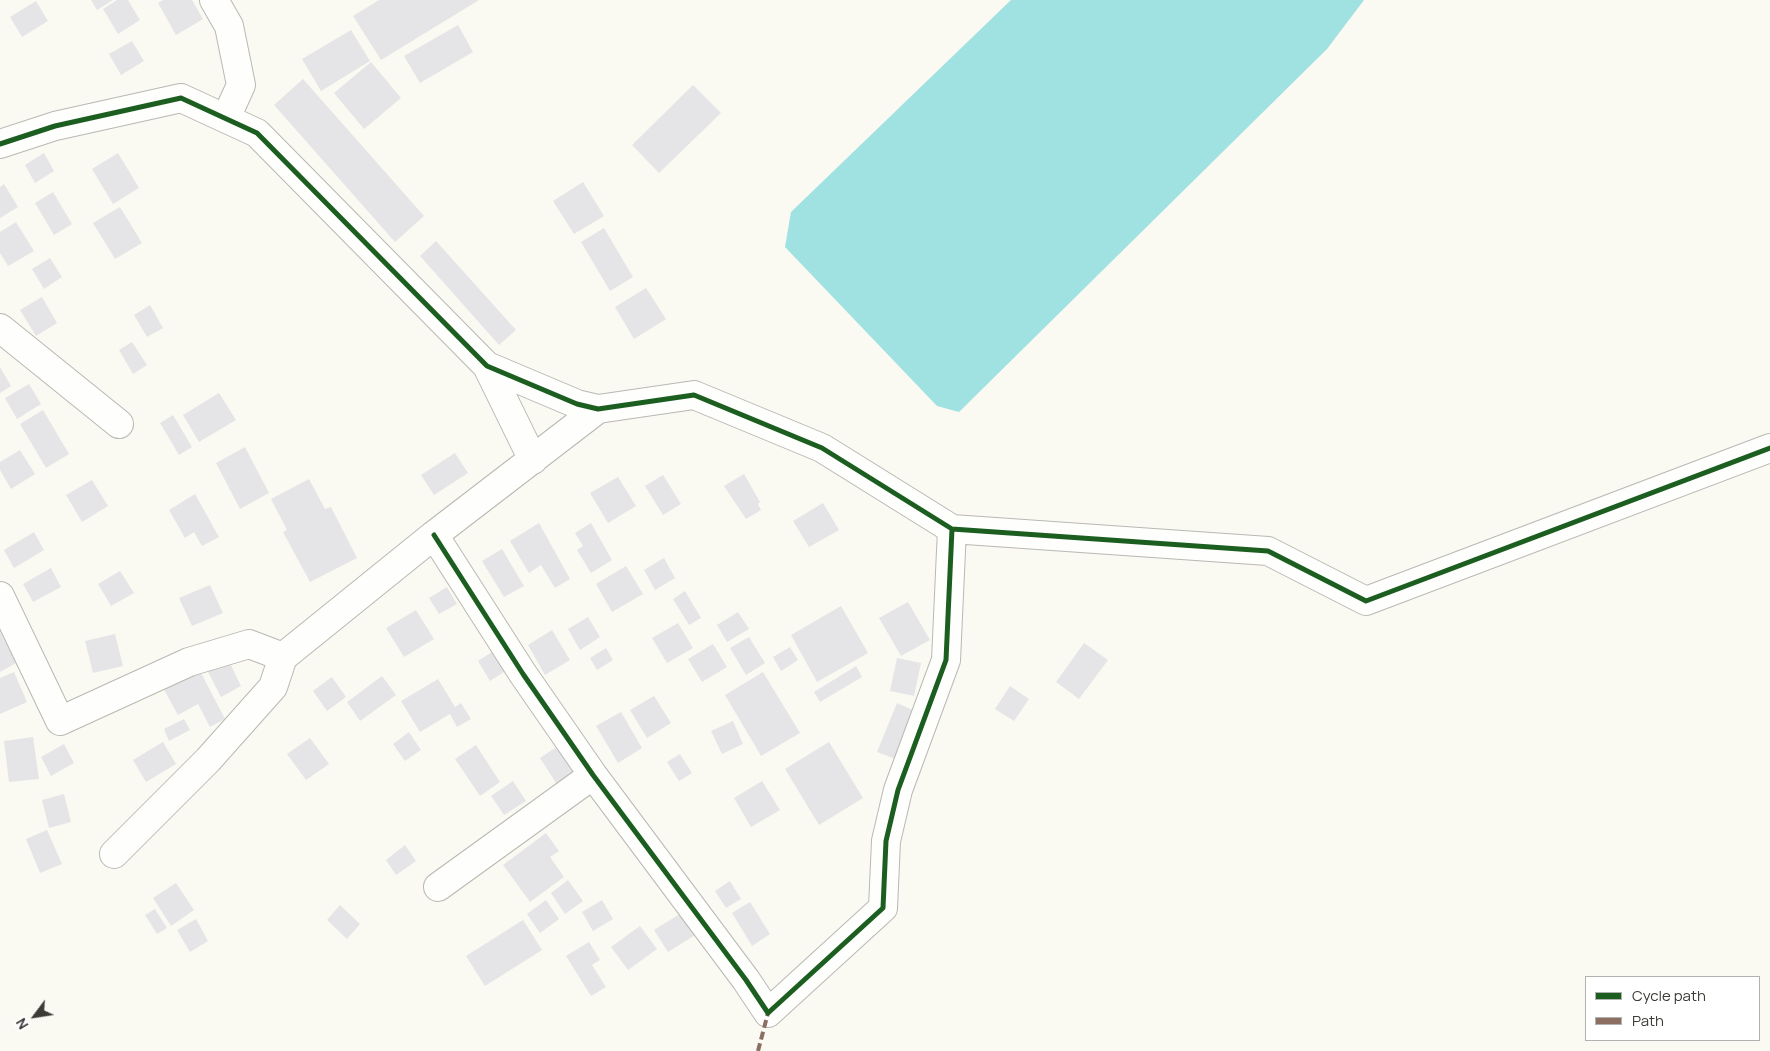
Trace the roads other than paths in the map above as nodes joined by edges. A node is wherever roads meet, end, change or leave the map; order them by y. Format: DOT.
graph roads {
  1 [pos="214,0"];
  2 [pos="226,118"];
  3 [pos="0,144"];
  4 [pos="0,328"];
  5 [pos="487,366"];
  6 [pos="598,409"];
  7 [pos="119,424"];
  8 [pos="1770,448"];
  9 [pos="533,460"];
  10 [pos="952,529"];
  11 [pos="434,535"];
  12 [pos="0,596"];
  13 [pos="283,657"];
  14 [pos="593,775"];
  15 [pos="114,854"];
  16 [pos="438,887"];
  1 -- 2 [label="street"];
  2 -- 3 [label="street"];
  2 -- 5 [label="street"];
  4 -- 7 [label="street"];
  5 -- 6 [label="street"];
  5 -- 9 [label="street"];
  6 -- 9 [label="street"];
  6 -- 10 [label="street"];
  8 -- 10 [label="street"];
  9 -- 11 [label="street"];
  10 -- 14 [label="street"];
  11 -- 13 [label="street"];
  11 -- 14 [label="street"];
  12 -- 13 [label="street"];
  13 -- 15 [label="street"];
  14 -- 16 [label="street"];
}
